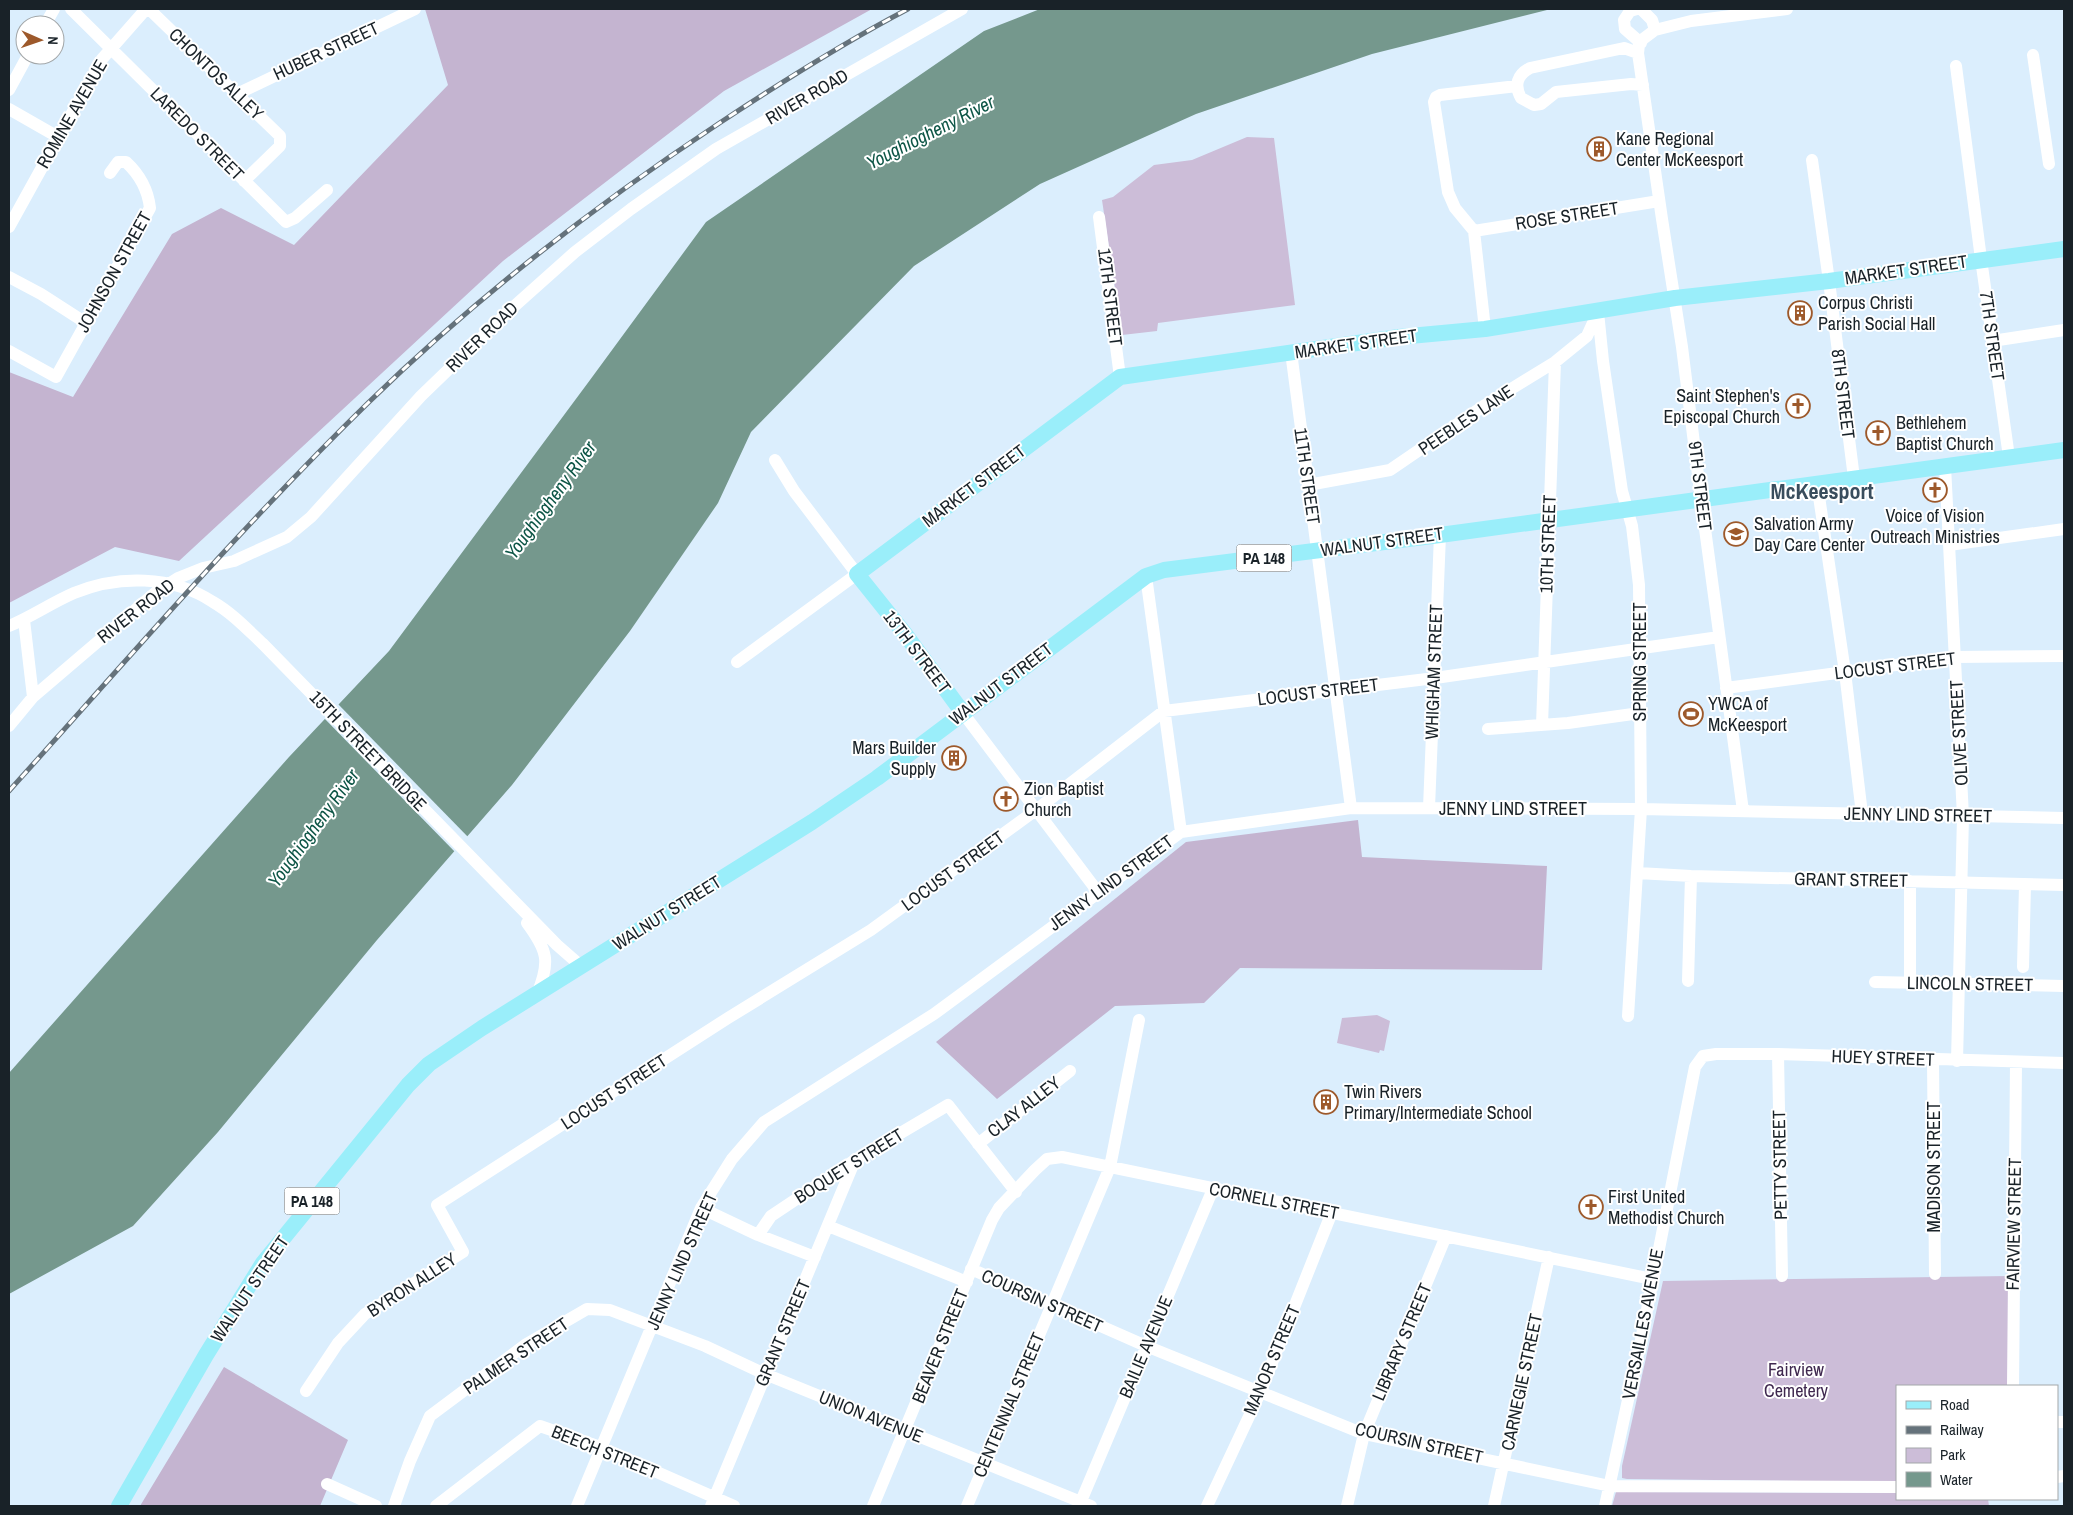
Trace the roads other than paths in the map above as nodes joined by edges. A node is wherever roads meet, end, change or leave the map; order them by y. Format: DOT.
graph roads {
  1 [pos="71,9"];
  2 [pos="147,9"];
  3 [pos="415,9"];
  4 [pos="962,9"];
  5 [pos="1637,9"];
  6 [pos="1641,9"];
  7 [pos="1787,9"];
  8 [pos="1655,30"];
  9 [pos="110,48"];
  10 [pos="1639,48"];
  11 [pos="2033,55"];
  12 [pos="23,65"];
  13 [pos="1956,66"];
  14 [pos="1643,85"];
  15 [pos="1517,86"];
  16 [pos="9,90"];
  17 [pos="237,94"];
  18 [pos="9,109"];
  19 [pos="58,137"];
  20 [pos="1812,160"];
  21 [pos="2049,164"];
  22 [pos="110,173"];
  23 [pos="244,181"];
  24 [pos="327,190"];
  25 [pos="1659,201"];
  26 [pos="1099,216"];
  27 [pos="9,227"];
  28 [pos="1474,232"];
  29 [pos="2064,249"];
  30 [pos="1981,259"];
  31 [pos="9,277"];
  32 [pos="1830,281"];
  33 [pos="1675,298"];
  34 [pos="1598,312"];
  35 [pos="86,323"];
  36 [pos="1486,329"];
  37 [pos="2064,330"];
  38 [pos="1992,341"];
  39 [pos="9,351"];
  40 [pos="1290,352"];
  41 [pos="1555,362"];
  42 [pos="1120,377"];
  43 [pos="2064,450"];
  44 [pos="2009,457"];
  45 [pos="775,460"];
  46 [pos="1945,466"];
  47 [pos="1854,478"];
  48 [pos="1817,483"];
  49 [pos="1308,485"];
  50 [pos="1701,499"];
  51 [pos="1627,510"];
  52 [pos="1549,520"];
  53 [pos="2064,528"];
  54 [pos="1440,535"];
  55 [pos="1949,545"];
  56 [pos="1318,551"];
  57 [pos="857,574"];
  58 [pos="1146,576"];
  59 [pos="24,620"];
  60 [pos="9,626"];
  61 [pos="1719,637"];
  62 [pos="1640,648"];
  63 [pos="2064,656"];
  64 [pos="1955,657"];
  65 [pos="1544,661"];
  66 [pos="737,662"];
  67 [pos="1845,672"];
  68 [pos="1435,678"];
  69 [pos="1726,688"];
  70 [pos="1336,689"];
  71 [pos="33,697"];
  72 [pos="1164,711"];
  73 [pos="963,713"];
  74 [pos="1640,713"];
  75 [pos="1542,725"];
  76 [pos="9,726"];
  77 [pos="1488,728"];
  78 [pos="1351,808"];
  79 [pos="1429,808"];
  80 [pos="1641,809"];
  81 [pos="1036,810"];
  82 [pos="1743,811"];
  83 [pos="1862,814"];
  84 [pos="1963,816"];
  85 [pos="2064,818"];
  86 [pos="1181,832"];
  87 [pos="1638,873"];
  88 [pos="1691,876"];
  89 [pos="1910,881"];
  90 [pos="1961,883"];
  91 [pos="2025,885"];
  92 [pos="2064,885"];
  93 [pos="1098,892"];
  94 [pos="546,940"];
  95 [pos="581,966"];
  96 [pos="2023,967"];
  97 [pos="1688,981"];
  98 [pos="1875,982"];
  99 [pos="1910,982"];
  100 [pos="1959,983"];
  101 [pos="2064,986"];
  102 [pos="537,994"];
  103 [pos="1628,1016"];
  104 [pos="1139,1020"];
  105 [pos="1778,1054"];
  106 [pos="1703,1056"];
  107 [pos="1933,1060"];
  108 [pos="1957,1061"];
  109 [pos="2016,1062"];
  110 [pos="2064,1063"];
  111 [pos="1070,1071"];
  112 [pos="978,1144"];
  113 [pos="855,1160"];
  114 [pos="1110,1167"];
  115 [pos="1213,1189"];
  116 [pos="1016,1192"];
  117 [pos="701,1208"];
  118 [pos="1332,1212"];
  119 [pos="828,1226"];
  120 [pos="758,1235"];
  121 [pos="1446,1236"];
  122 [pos="463,1252"];
  123 [pos="815,1257"];
  124 [pos="1549,1257"];
  125 [pos="971,1269"];
  126 [pos="1935,1274"];
  127 [pos="1782,1276"];
  128 [pos="1652,1278"];
  129 [pos="967,1282"];
  130 [pos="1051,1305"];
  131 [pos="653,1326"];
  132 [pos="1146,1346"];
  133 [pos="765,1374"];
  134 [pos="2013,1385"];
  135 [pos="306,1390"];
  136 [pos="1260,1393"];
  137 [pos="906,1432"];
  138 [pos="1364,1434"];
  139 [pos="600,1447"];
  140 [pos="984,1463"];
  141 [pos="1505,1463"];
  142 [pos="327,1484"];
  143 [pos="1610,1486"];
  144 [pos="1896,1487"];
  145 [pos="713,1502"];
  146 [pos="1083,1505"];
  147 [pos="119,1506"];
  148 [pos="376,1506"];
  149 [pos="394,1506"];
  150 [pos="436,1506"];
  151 [pos="577,1506"];
  152 [pos="734,1506"];
  153 [pos="873,1506"];
  154 [pos="967,1506"];
  155 [pos="1207,1506"];
  156 [pos="1347,1506"];
  157 [pos="1494,1506"];
  158 [pos="1605,1506"];
  1 -- 9 [label="street, LAREDO STREET"];
  2 -- 9 [label="street, ROMINE AVENUE"];
  2 -- 17 [label="street, CHONTOS ALLEY"];
  3 -- 17 [label="street, HUBER STREET"];
  4 -- 71 [label="street, RIVER ROAD"];
  5 -- 10 [label="street"];
  6 -- 8 [label="street"];
  7 -- 8 [label="street"];
  8 -- 10 [label="street"];
  9 -- 19 [label="street, ROMINE AVENUE"];
  9 -- 23 [label="street, LAREDO STREET"];
  10 -- 14 [label="street, 9TH STREET"];
  10 -- 15 [label="street"];
  11 -- 21 [label="street"];
  12 -- 16 [label="street"];
  13 -- 30 [label="street, 7TH STREET"];
  14 -- 15 [label="street"];
  14 -- 25 [label="street, 9TH STREET"];
  15 -- 28 [label="street"];
  17 -- 23 [label="street, CHONTOS ALLEY"];
  18 -- 19 [label="street"];
  19 -- 27 [label="street, ROMINE AVENUE"];
  20 -- 32 [label="street, 8TH STREET"];
  22 -- 35 [label="street, JOHNSON STREET"];
  23 -- 24 [label="street, LAREDO STREET"];
  25 -- 28 [label="street, ROSE STREET"];
  25 -- 33 [label="street, 9TH STREET"];
  26 -- 42 [label="street, 12TH STREET"];
  28 -- 36 [label="street"];
  29 -- 30 [label="main road, MARKET STREET"];
  30 -- 32 [label="main road, MARKET STREET"];
  30 -- 38 [label="street, 7TH STREET"];
  31 -- 35 [label="street"];
  32 -- 33 [label="main road, MARKET STREET"];
  32 -- 47 [label="street, 8TH STREET"];
  33 -- 34 [label="main road, MARKET STREET"];
  33 -- 50 [label="street, 9TH STREET"];
  34 -- 36 [label="main road, MARKET STREET"];
  34 -- 41 [label="street, PEEBLES LANE"];
  34 -- 51 [label="street, SPRING STREET"];
  35 -- 39 [label="street, JOHNSON STREET"];
  36 -- 40 [label="main road, MARKET STREET"];
  37 -- 38 [label="street"];
  38 -- 44 [label="street, 7TH STREET"];
  40 -- 42 [label="main road, MARKET STREET"];
  40 -- 49 [label="street, 11TH STREET"];
  41 -- 49 [label="street, PEEBLES LANE"];
  41 -- 52 [label="street, 10TH STREET"];
  42 -- 57 [label="main road, MARKET STREET"];
  43 -- 44 [label="main road, WALNUT STREET / PA 148"];
  44 -- 46 [label="main road, WALNUT STREET / PA 148"];
  45 -- 57 [label="street, 13TH STREET"];
  46 -- 47 [label="main road, WALNUT STREET / PA 148"];
  46 -- 55 [label="street, OLIVE STREET"];
  47 -- 48 [label="main road, WALNUT STREET / PA 148"];
  48 -- 50 [label="main road, WALNUT STREET / PA 148"];
  48 -- 67 [label="street"];
  49 -- 56 [label="street, 11TH STREET"];
  50 -- 51 [label="main road, WALNUT STREET / PA 148"];
  50 -- 61 [label="street, 9TH STREET"];
  51 -- 52 [label="main road, WALNUT STREET / PA 148"];
  51 -- 62 [label="street, SPRING STREET"];
  52 -- 54 [label="main road, WALNUT STREET / PA 148"];
  52 -- 65 [label="street, 10TH STREET"];
  53 -- 55 [label="street"];
  54 -- 56 [label="main road, WALNUT STREET / PA 148"];
  54 -- 68 [label="street, WHIGHAM STREET"];
  55 -- 64 [label="street, OLIVE STREET"];
  56 -- 58 [label="main road, WALNUT STREET / PA 148"];
  56 -- 70 [label="street, 11TH STREET"];
  57 -- 66 [label="street, MARKET STREET"];
  57 -- 73 [label="main road, 13TH STREET"];
  58 -- 72 [label="street"];
  58 -- 73 [label="main road, WALNUT STREET / PA 148"];
  59 -- 60 [label="street, 15TH STREET BRIDGE"];
  59 -- 71 [label="street"];
  59 -- 94 [label="street, 15TH STREET BRIDGE"];
  61 -- 62 [label="street, LOCUST STREET"];
  61 -- 69 [label="street, 9TH STREET"];
  62 -- 65 [label="street, LOCUST STREET"];
  62 -- 74 [label="street, SPRING STREET"];
  63 -- 64 [label="street, LOCUST STREET"];
  64 -- 67 [label="street, LOCUST STREET"];
  64 -- 84 [label="street, OLIVE STREET"];
  65 -- 68 [label="street, LOCUST STREET"];
  65 -- 75 [label="street, 10TH STREET"];
  67 -- 69 [label="street, LOCUST STREET"];
  67 -- 83 [label="street"];
  68 -- 70 [label="street, LOCUST STREET"];
  68 -- 79 [label="street, WHIGHAM STREET"];
  69 -- 82 [label="street, 9TH STREET"];
  70 -- 72 [label="street, LOCUST STREET"];
  70 -- 78 [label="street, 11TH STREET"];
  71 -- 76 [label="street, RIVER ROAD"];
  72 -- 81 [label="street, LOCUST STREET"];
  72 -- 86 [label="street"];
  73 -- 81 [label="street, 13TH STREET"];
  73 -- 95 [label="main road, WALNUT STREET / PA 148"];
  74 -- 75 [label="street"];
  74 -- 80 [label="street, SPRING STREET"];
  75 -- 77 [label="street"];
  78 -- 79 [label="street, JENNY LIND STREET"];
  78 -- 86 [label="street, JENNY LIND STREET"];
  79 -- 80 [label="street, JENNY LIND STREET"];
  80 -- 82 [label="street, JENNY LIND STREET"];
  80 -- 87 [label="street, SPRING STREET"];
  81 -- 93 [label="street, 13TH STREET"];
  81 -- 122 [label="street, LOCUST STREET"];
  82 -- 83 [label="street, JENNY LIND STREET"];
  83 -- 84 [label="street, JENNY LIND STREET"];
  84 -- 85 [label="street, JENNY LIND STREET"];
  84 -- 90 [label="street, OLIVE STREET"];
  86 -- 93 [label="street, JENNY LIND STREET"];
  87 -- 88 [label="street, GRANT STREET"];
  87 -- 103 [label="street, SPRING STREET"];
  88 -- 89 [label="street, GRANT STREET"];
  88 -- 97 [label="street"];
  89 -- 90 [label="street, GRANT STREET"];
  89 -- 99 [label="street"];
  90 -- 91 [label="street, GRANT STREET"];
  90 -- 100 [label="street, OLIVE STREET"];
  91 -- 92 [label="street, GRANT STREET"];
  91 -- 96 [label="street"];
  93 -- 117 [label="street, JENNY LIND STREET"];
  94 -- 95 [label="street, 15TH STREET BRIDGE"];
  94 -- 102 [label="street"];
  95 -- 102 [label="main road, WALNUT STREET / PA 148"];
  98 -- 99 [label="street, LINCOLN STREET"];
  99 -- 100 [label="street, LINCOLN STREET"];
  100 -- 101 [label="street, LINCOLN STREET"];
  100 -- 108 [label="street, OLIVE STREET"];
  102 -- 147 [label="main road, WALNUT STREET / PA 148"];
  104 -- 114 [label="street, CENTENNIAL STREET"];
  105 -- 106 [label="street, HUEY STREET"];
  105 -- 107 [label="street, HUEY STREET"];
  105 -- 127 [label="street, PETTY STREET"];
  106 -- 128 [label="street, VERSAILLES AVENUE"];
  107 -- 108 [label="street, HUEY STREET"];
  107 -- 126 [label="street, MADISON STREET"];
  108 -- 109 [label="street, HUEY STREET"];
  109 -- 110 [label="street, HUEY STREET"];
  109 -- 134 [label="street, FAIRVIEW STREET"];
  111 -- 112 [label="street, CLAY ALLEY"];
  112 -- 113 [label="street, BOQUET STREET"];
  112 -- 116 [label="street"];
  113 -- 119 [label="street, GRANT STREET"];
  113 -- 120 [label="street, BOQUET STREET"];
  114 -- 115 [label="street, CORNELL STREET"];
  114 -- 116 [label="street, CORNELL STREET"];
  114 -- 130 [label="street, CENTENNIAL STREET"];
  115 -- 118 [label="street, CORNELL STREET"];
  115 -- 132 [label="street, BAILIE AVENUE"];
  116 -- 125 [label="street, BEAVER STREET"];
  117 -- 120 [label="street"];
  117 -- 131 [label="street, JENNY LIND STREET"];
  118 -- 121 [label="street, CORNELL STREET"];
  118 -- 136 [label="street, MANOR STREET"];
  119 -- 123 [label="street, GRANT STREET"];
  119 -- 129 [label="street, COURSIN STREET"];
  120 -- 123 [label="street"];
  121 -- 124 [label="street, CORNELL STREET"];
  121 -- 138 [label="street, LIBRARY STREET"];
  122 -- 135 [label="street, BYRON ALLEY"];
  123 -- 133 [label="street, GRANT STREET"];
  124 -- 128 [label="street, CORNELL STREET"];
  124 -- 141 [label="street, CARNEGIE STREET"];
  125 -- 129 [label="street, BEAVER STREET"];
  125 -- 130 [label="street, COURSIN STREET"];
  128 -- 143 [label="street, VERSAILLES AVENUE"];
  129 -- 137 [label="street, BEAVER STREET"];
  130 -- 132 [label="street, COURSIN STREET"];
  130 -- 140 [label="street, CENTENNIAL STREET"];
  131 -- 133 [label="street, UNION AVENUE"];
  131 -- 139 [label="street, JENNY LIND STREET"];
  131 -- 149 [label="street, PALMER STREET"];
  132 -- 136 [label="street, COURSIN STREET"];
  132 -- 146 [label="street, BAILIE AVENUE"];
  133 -- 137 [label="street, UNION AVENUE"];
  133 -- 145 [label="street, GRANT STREET"];
  136 -- 138 [label="street, COURSIN STREET"];
  136 -- 155 [label="street, MANOR STREET"];
  137 -- 140 [label="street, UNION AVENUE"];
  137 -- 153 [label="street, BEAVER STREET"];
  138 -- 141 [label="street, COURSIN STREET"];
  138 -- 156 [label="street, LIBRARY STREET"];
  139 -- 145 [label="street, BEECH STREET"];
  139 -- 150 [label="street, BEECH STREET"];
  139 -- 151 [label="street, JENNY LIND STREET"];
  140 -- 146 [label="street, UNION AVENUE"];
  140 -- 154 [label="street, CENTENNIAL STREET"];
  141 -- 143 [label="street, COURSIN STREET"];
  141 -- 157 [label="street, CARNEGIE STREET"];
  142 -- 148 [label="street"];
  143 -- 144 [label="street, COURSIN STREET"];
  143 -- 158 [label="street, VERSAILLES AVENUE"];
  145 -- 152 [label="street, BEECH STREET"];
}
